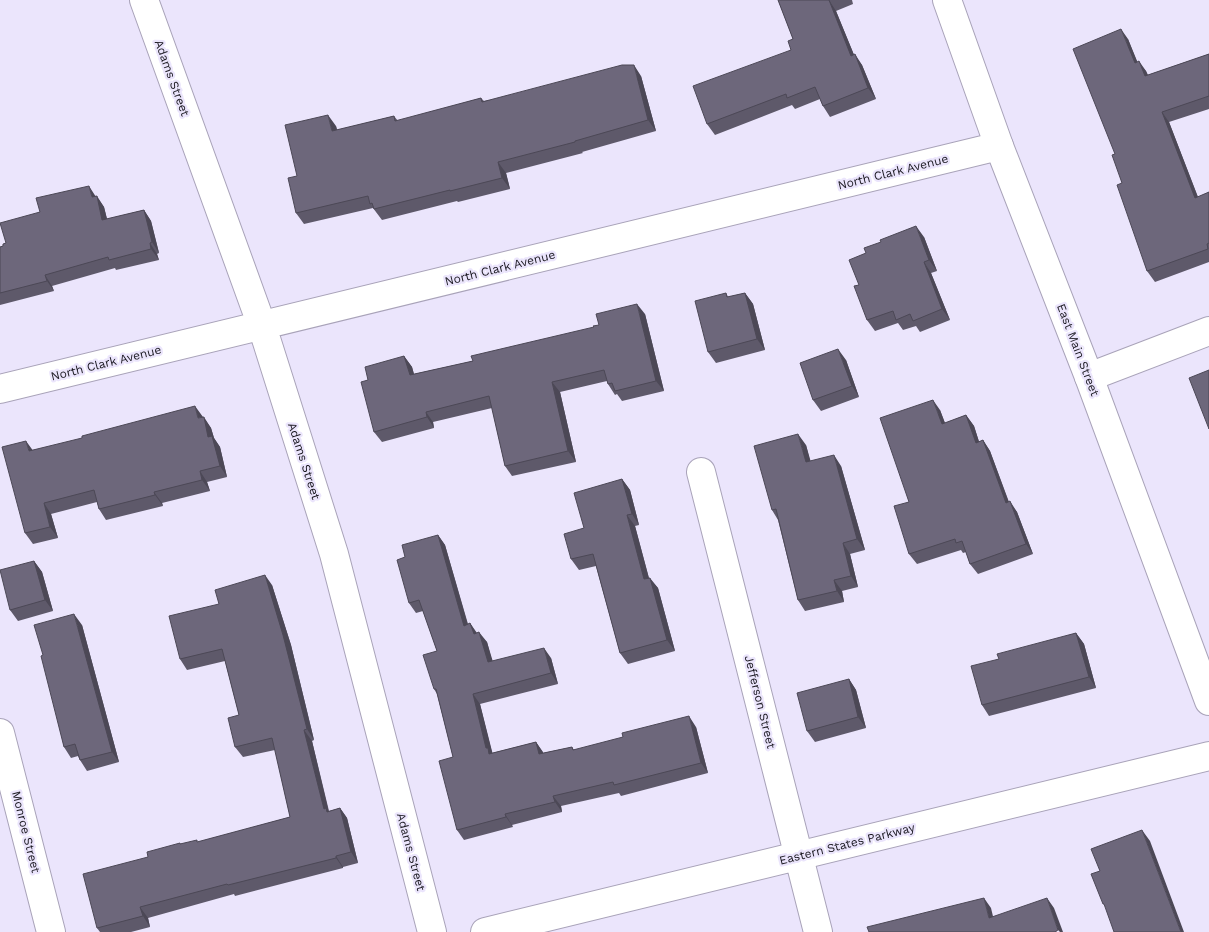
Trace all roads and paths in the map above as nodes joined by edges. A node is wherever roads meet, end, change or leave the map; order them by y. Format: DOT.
graph roads {
  1 [pos="144,0"];
  2 [pos="947,0"];
  3 [pos="999,146"];
  4 [pos="262,326"];
  5 [pos="1209,331"];
  6 [pos="1089,377"];
  7 [pos="0,389"];
  8 [pos="702,472"];
  9 [pos="1209,701"];
  10 [pos="0,733"];
  11 [pos="1209,756"];
  12 [pos="799,856"];
  13 [pos="51,932"];
  14 [pos="432,932"];
  15 [pos="485,932"];
  16 [pos="818,932"];
  1 -- 4 [label="street, Adams Street"];
  2 -- 3 [label="street, East Main Street"];
  3 -- 4 [label="street, North Clark Avenue"];
  3 -- 6 [label="street, East Main Street"];
  4 -- 7 [label="street, North Clark Avenue"];
  4 -- 14 [label="street, Adams Street"];
  5 -- 6 [label="street"];
  6 -- 9 [label="street, East Main Street"];
  8 -- 12 [label="street, Jefferson Street"];
  10 -- 13 [label="street, Monroe Street"];
  11 -- 12 [label="street, Eastern States Parkway"];
  12 -- 15 [label="street, Eastern States Parkway"];
  12 -- 16 [label="street, Jefferson Street"];
}
